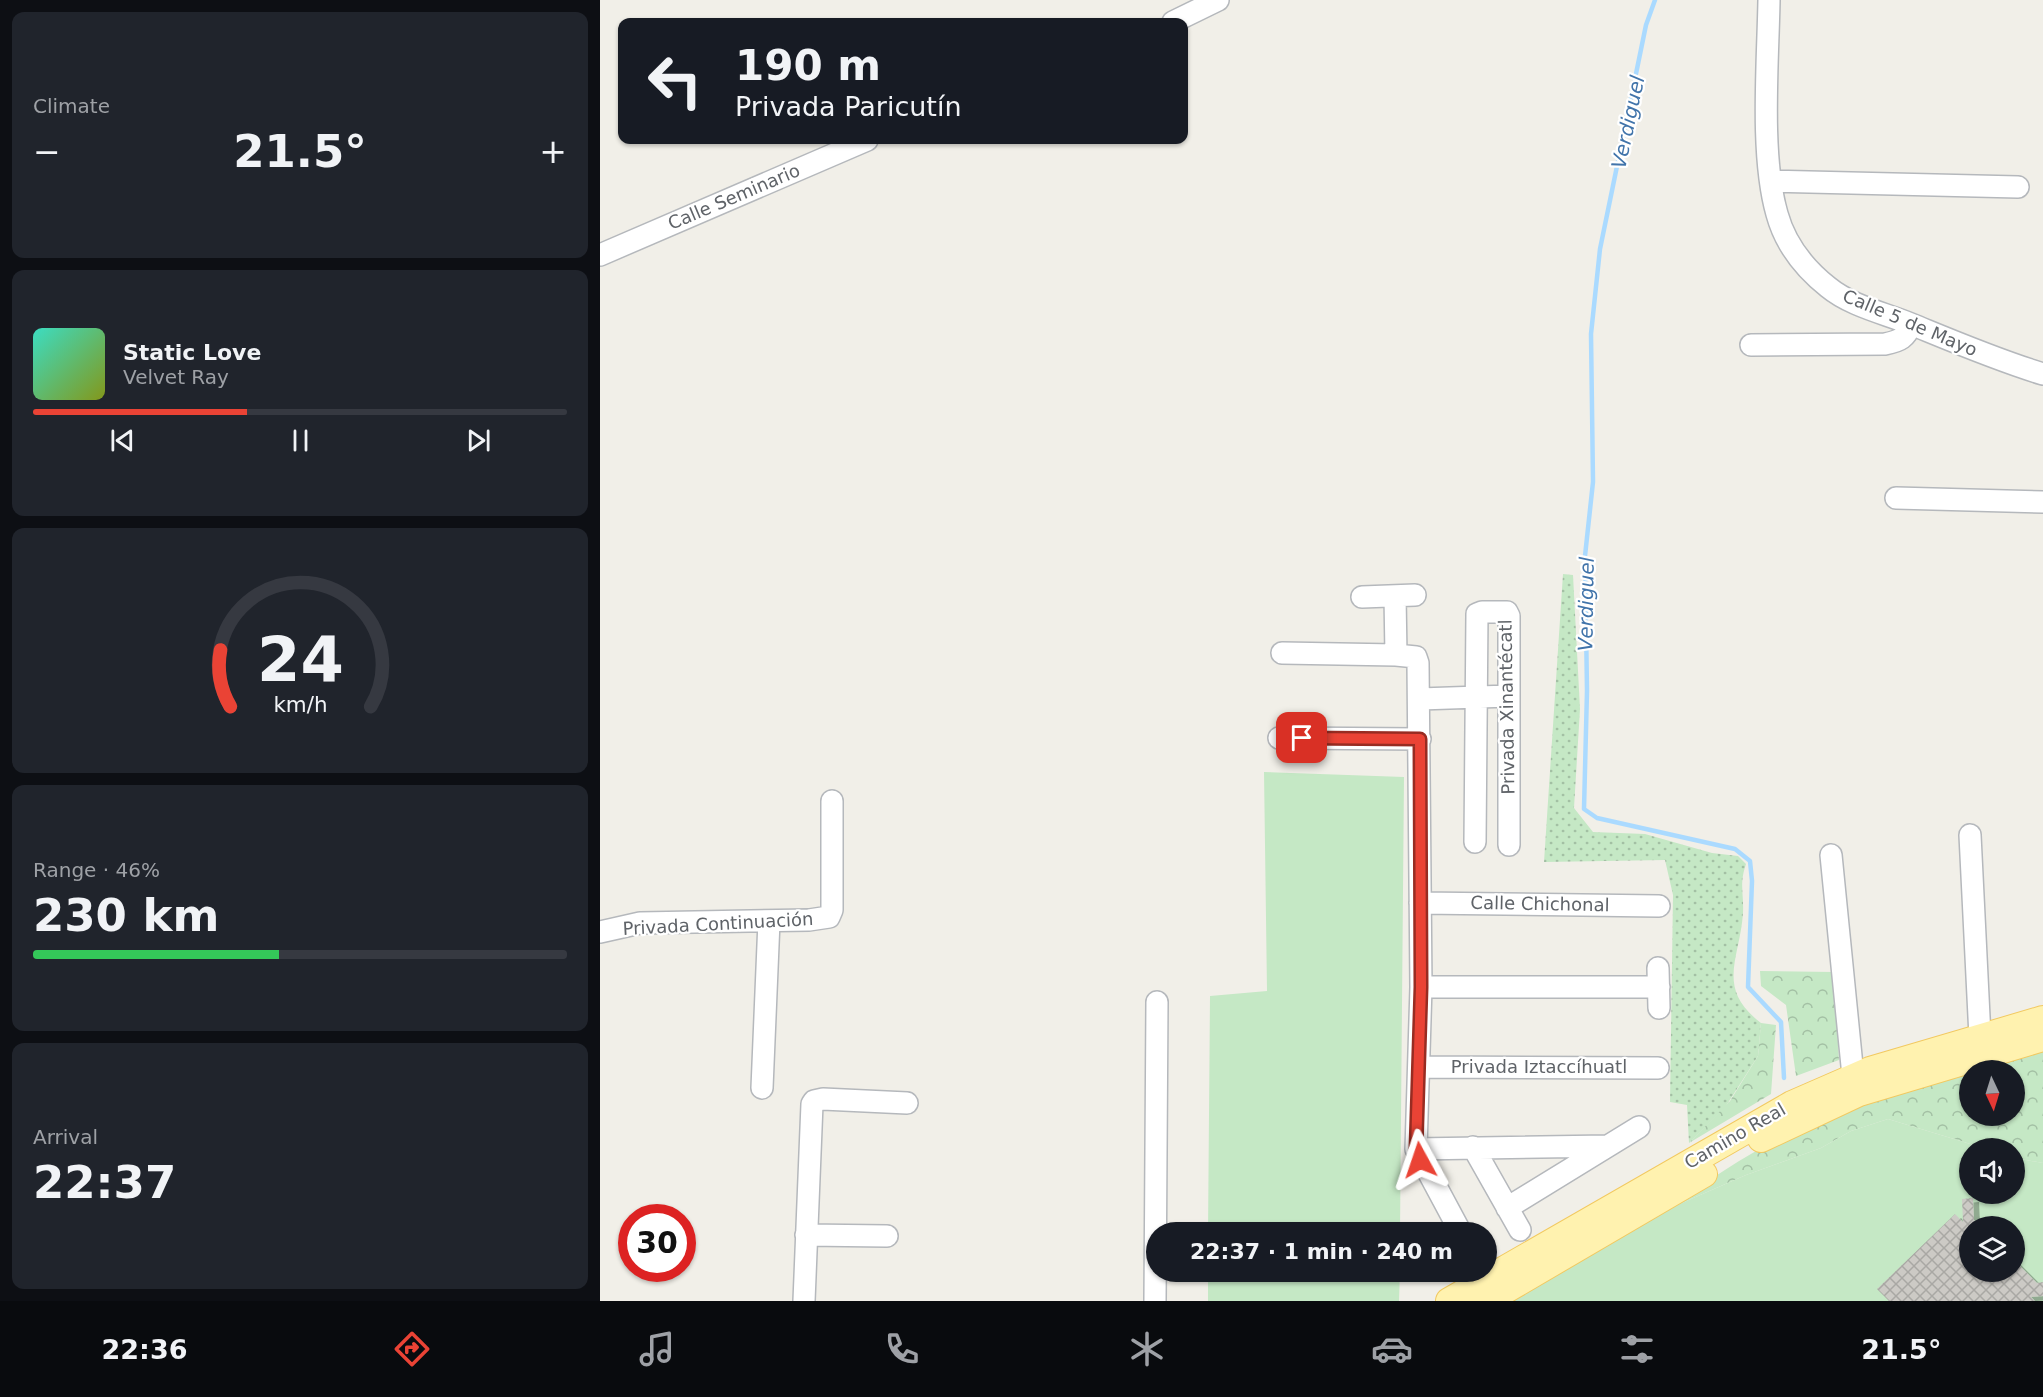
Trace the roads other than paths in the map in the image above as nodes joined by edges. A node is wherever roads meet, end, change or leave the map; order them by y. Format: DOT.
graph roads {
  1 [pos="1218,0"];
  2 [pos="1769,0"];
  3 [pos="1181,18"];
  4 [pos="858,144"];
  5 [pos="1771,181"];
  6 [pos="2018,187"];
  7 [pos="600,255"];
  8 [pos="1911,324"];
  9 [pos="1751,345"];
  10 [pos="2043,374"];
  11 [pos="1896,498"];
  12 [pos="2043,501"];
  13 [pos="1362,597"];
  14 [pos="1281,653"];
  15 [pos="1396,655"];
  16 [pos="1509,696"];
  17 [pos="1475,698"];
  18 [pos="1419,699"];
  19 [pos="1279,738"];
  20 [pos="1420,739"];
  21 [pos="832,801"];
  22 [pos="1970,835"];
  23 [pos="1831,855"];
  24 [pos="1420,903"];
  25 [pos="1659,904"];
  26 [pos="770,921"];
  27 [pos="600,932"];
  28 [pos="1421,987"];
  29 [pos="1157,1002"];
  30 [pos="1659,1008"];
  31 [pos="2043,1019"];
  32 [pos="1980,1037"];
  33 [pos="2043,1038"];
  34 [pos="1420,1067"];
  35 [pos="1658,1067"];
  36 [pos="1904,1069"];
  37 [pos="1853,1076"];
  38 [pos="762,1088"];
  39 [pos="907,1103"];
  40 [pos="1639,1127"];
  41 [pos="1608,1146"];
  42 [pos="1473,1147"];
  43 [pos="1416,1149"];
  44 [pos="1507,1208"];
  45 [pos="1455,1222"];
  46 [pos="1520,1230"];
  47 [pos="806,1235"];
  48 [pos="887,1236"];
  49 [pos="1489,1287"];
  50 [pos="804,1301"];
  51 [pos="1155,1301"];
  52 [pos="1449,1301"];
  1 -- 3 [label="street"];
  2 -- 5 [label="street, Calle 5 de Mayo"];
  4 -- 7 [label="street, Calle Seminario"];
  5 -- 6 [label="street"];
  5 -- 8 [label="street, Calle 5 de Mayo"];
  8 -- 9 [label="street"];
  8 -- 10 [label="street, Calle 5 de Mayo"];
  11 -- 12 [label="street"];
  13 -- 15 [label="street"];
  14 -- 15 [label="street"];
  15 -- 18 [label="street"];
  16 -- 17 [label="street"];
  16 -- 17 [label="street, Privada Xinantécatl"];
  16 -- 17 [label="street, Privada Xinantécatl"];
  17 -- 18 [label="street"];
  18 -- 20 [label="street"];
  19 -- 20 [label="street"];
  20 -- 24 [label="street"];
  21 -- 26 [label="street, Privada Continuación"];
  22 -- 32 [label="street"];
  23 -- 37 [label="street"];
  24 -- 25 [label="street, Calle Chichonal"];
  24 -- 28 [label="street"];
  26 -- 27 [label="street, Privada Continuación"];
  26 -- 38 [label="street"];
  28 -- 30 [label="street"];
  28 -- 34 [label="street"];
  29 -- 51 [label="street"];
  31 -- 32 [label="main road, Camino Real"];
  32 -- 36 [label="main road, Camino Real"];
  33 -- 36 [label="main road, Camino Real"];
  34 -- 35 [label="street, Privada Iztaccíhuatl"];
  34 -- 43 [label="street"];
  36 -- 37 [label="main road, Camino Real"];
  36 -- 49 [label="main road, Camino Real"];
  37 -- 49 [label="main road, Camino Real"];
  39 -- 47 [label="street"];
  40 -- 41 [label="street"];
  41 -- 42 [label="street"];
  41 -- 44 [label="street"];
  42 -- 43 [label="street"];
  42 -- 44 [label="street"];
  43 -- 45 [label="street"];
  44 -- 46 [label="street"];
  47 -- 48 [label="street"];
  47 -- 50 [label="street"];
  49 -- 52 [label="main road, Camino Real"];
}
